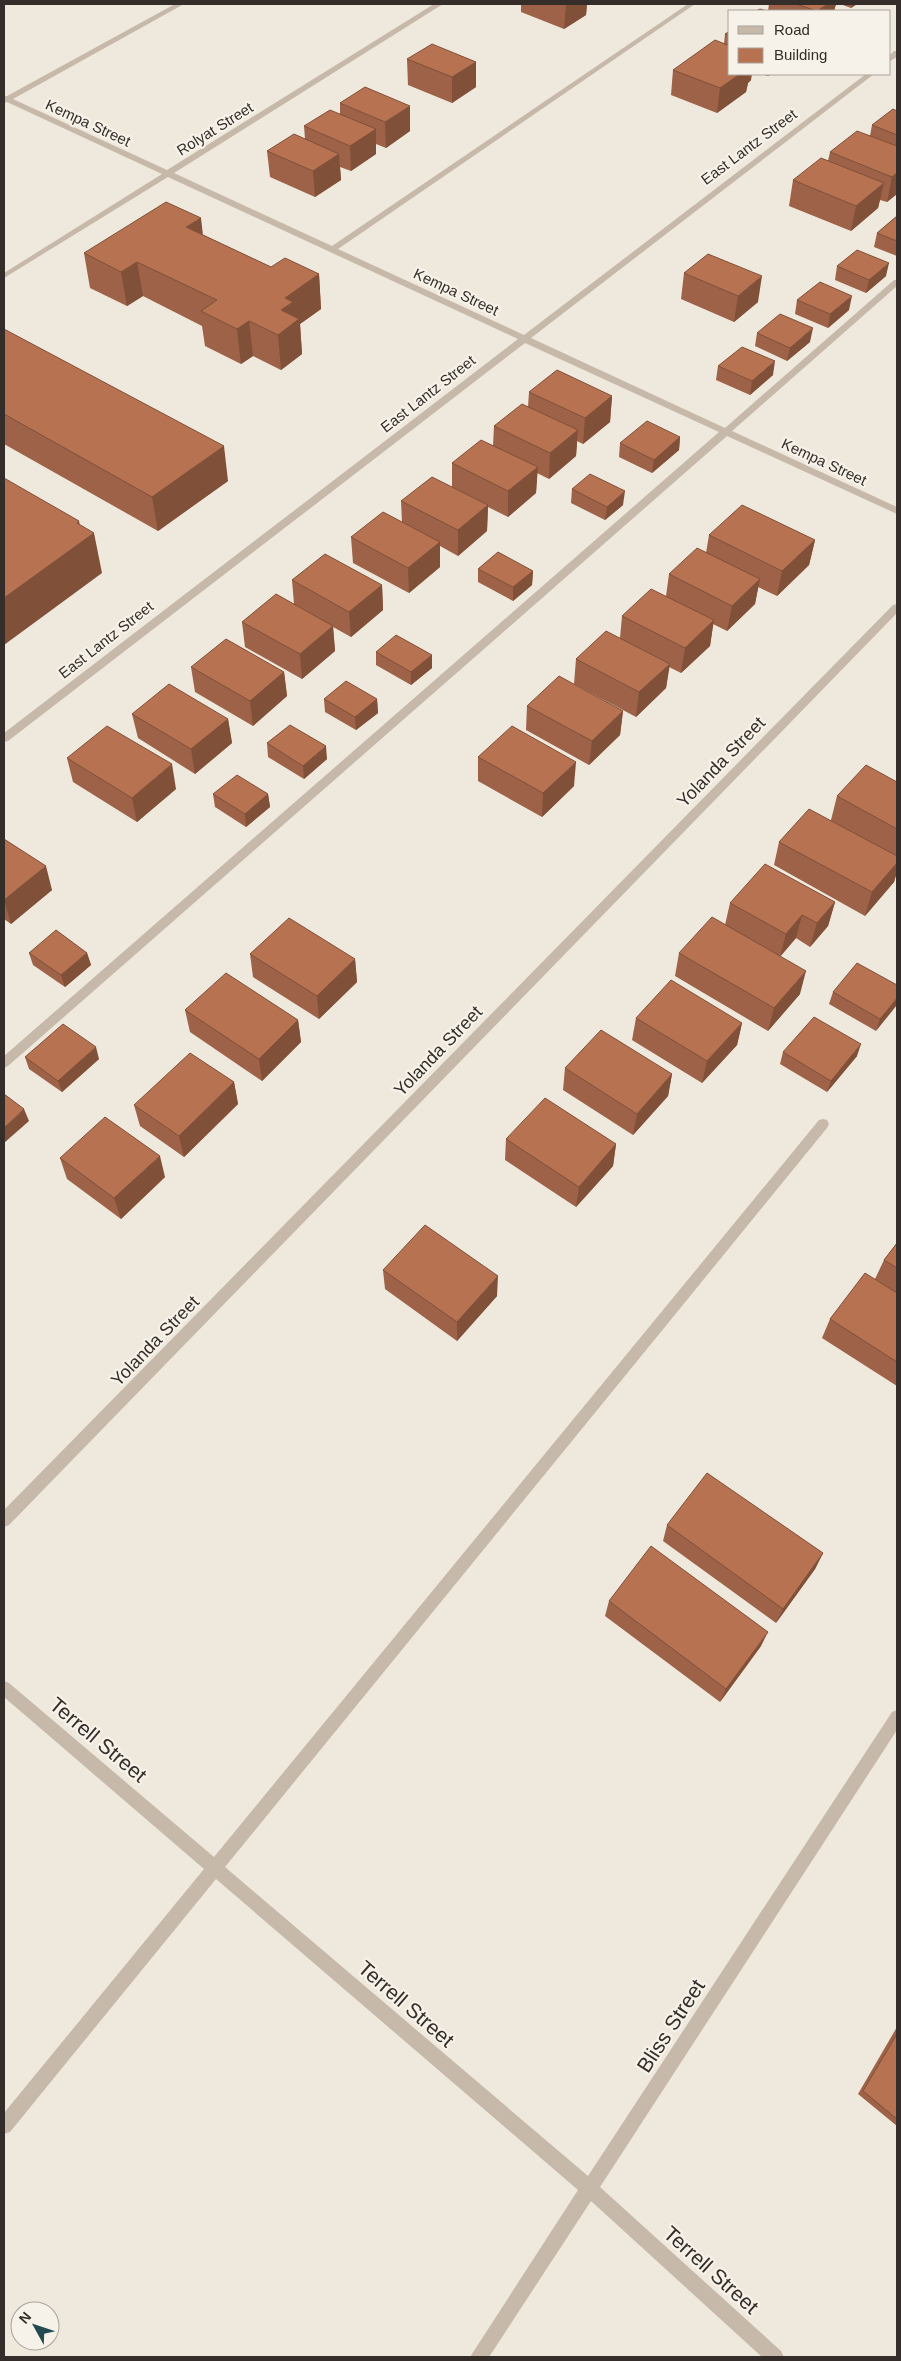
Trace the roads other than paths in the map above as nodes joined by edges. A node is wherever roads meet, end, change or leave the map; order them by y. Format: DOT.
graph roads {
  1 [pos="180,4"];
  2 [pos="440,4"];
  3 [pos="692,4"];
  4 [pos="869,75"];
  5 [pos="4,100"];
  6 [pos="168,174"];
  7 [pos="332,250"];
  8 [pos="4,276"];
  9 [pos="897,282"];
  10 [pos="524,338"];
  11 [pos="725,431"];
  12 [pos="897,511"];
  13 [pos="897,607"];
  14 [pos="4,738"];
  15 [pos="4,1063"];
  16 [pos="823,1124"];
  17 [pos="4,1520"];
  18 [pos="4,1688"];
  19 [pos="897,1717"];
  20 [pos="216,1869"];
  21 [pos="4,2126"];
  22 [pos="589,2188"];
  23 [pos="479,2357"];
  24 [pos="775,2357"];
  1 -- 5 [label="street"];
  2 -- 6 [label="street, Rolyat Street"];
  3 -- 7 [label="street"];
  4 -- 10 [label="street, East Lantz Street"];
  5 -- 6 [label="street, Kempa Street"];
  6 -- 7 [label="street, Kempa Street"];
  6 -- 8 [label="street, Rolyat Street"];
  7 -- 10 [label="street, Kempa Street"];
  9 -- 11 [label="street"];
  10 -- 11 [label="street, Kempa Street"];
  10 -- 14 [label="street, East Lantz Street"];
  11 -- 12 [label="street, Kempa Street"];
  11 -- 15 [label="street"];
  13 -- 17 [label="street, Yolanda Street"];
  16 -- 20 [label="street"];
  18 -- 20 [label="street, Terrell Street"];
  19 -- 22 [label="street, Bliss Street"];
  20 -- 21 [label="street"];
  20 -- 22 [label="street, Terrell Street"];
  22 -- 23 [label="street, Bliss Street"];
  22 -- 24 [label="street, Terrell Street"];
}
